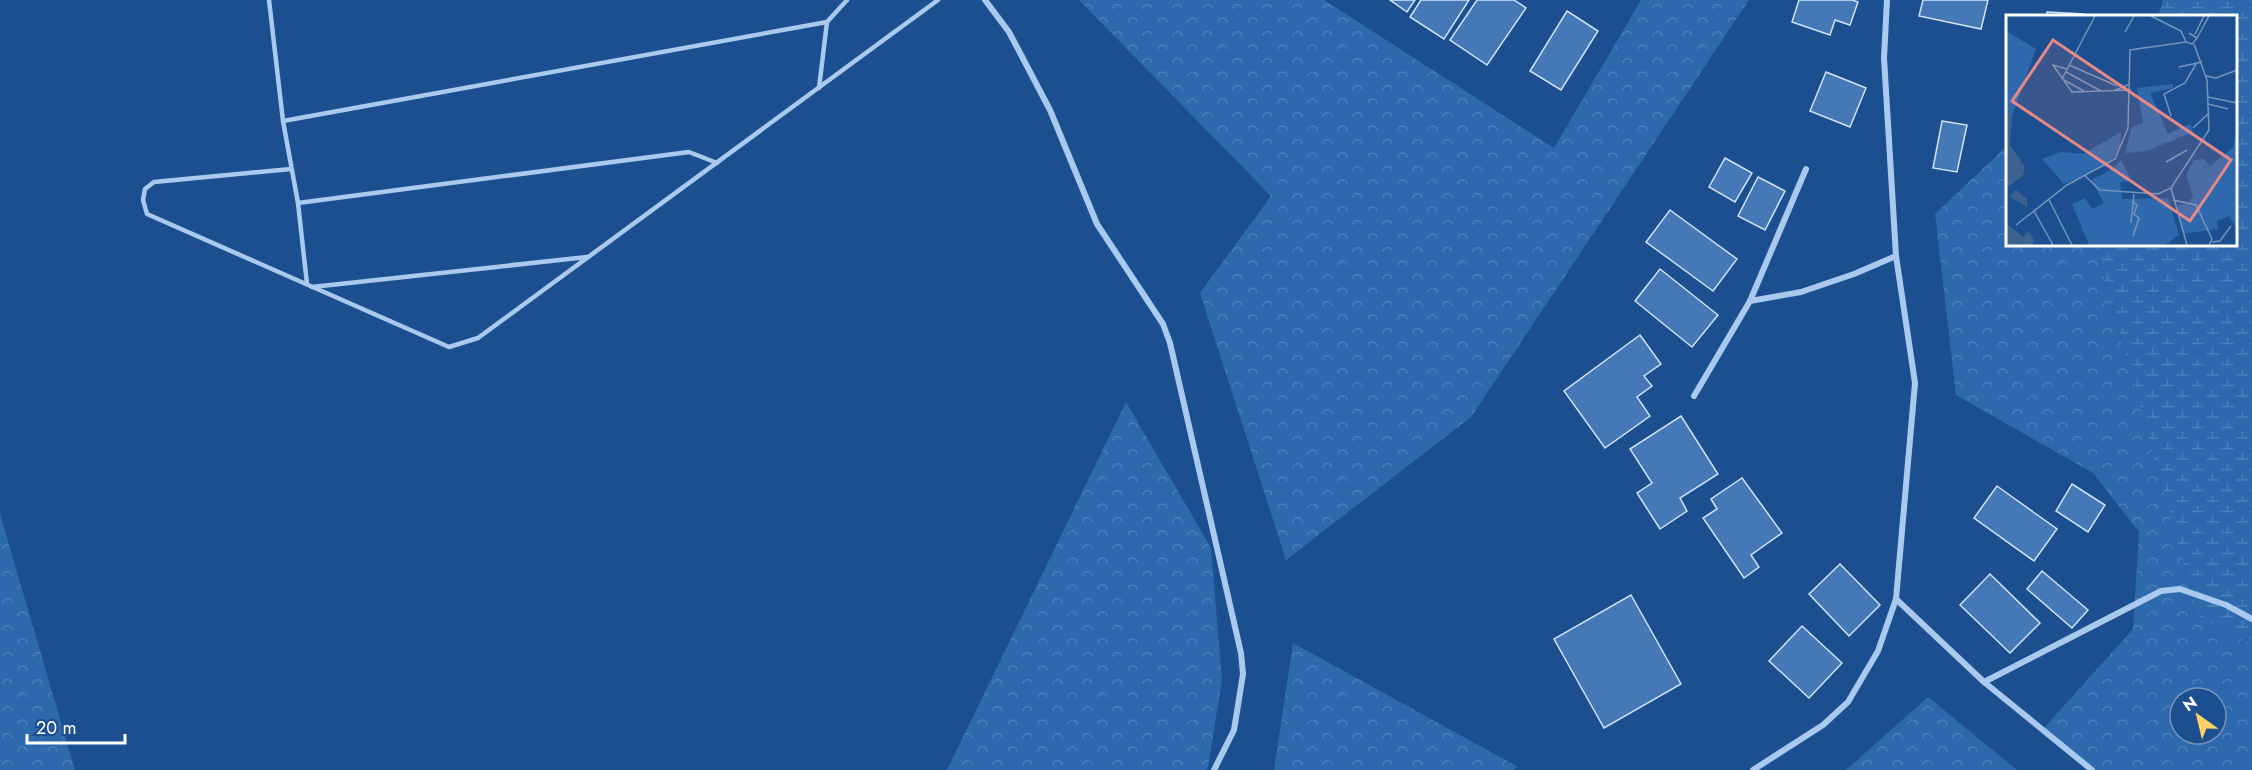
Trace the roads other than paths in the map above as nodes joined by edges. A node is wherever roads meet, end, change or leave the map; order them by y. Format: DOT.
graph roads {
  1 [pos="269,0"];
  2 [pos="847,0"];
  3 [pos="938,0"];
  4 [pos="985,0"];
  5 [pos="1887,0"];
  6 [pos="827,22"];
  7 [pos="819,88"];
  8 [pos="283,121"];
  9 [pos="717,163"];
  10 [pos="291,169"];
  11 [pos="1806,169"];
  12 [pos="298,203"];
  13 [pos="590,256"];
  14 [pos="1896,256"];
  15 [pos="309,286"];
  16 [pos="1750,301"];
  17 [pos="1694,396"];
  18 [pos="1896,599"];
  19 [pos="2252,619"];
  20 [pos="1984,682"];
  21 [pos="1214,770"];
  22 [pos="1753,770"];
  23 [pos="2092,770"];
  1 -- 8 [label="lane"];
  2 -- 6 [label="lane"];
  3 -- 7 [label="lane"];
  4 -- 21 [label="street"];
  5 -- 14 [label="street"];
  6 -- 7 [label="lane"];
  6 -- 8 [label="lane"];
  7 -- 9 [label="lane"];
  8 -- 10 [label="lane"];
  9 -- 12 [label="lane"];
  9 -- 13 [label="lane"];
  10 -- 12 [label="lane"];
  10 -- 15 [label="lane"];
  11 -- 16 [label="street"];
  12 -- 15 [label="lane"];
  13 -- 15 [label="lane"];
  13 -- 15 [label="lane"];
  14 -- 16 [label="street"];
  14 -- 18 [label="street"];
  16 -- 17 [label="street"];
  18 -- 20 [label="street"];
  18 -- 22 [label="street"];
  19 -- 20 [label="street"];
  20 -- 23 [label="street"];
}
